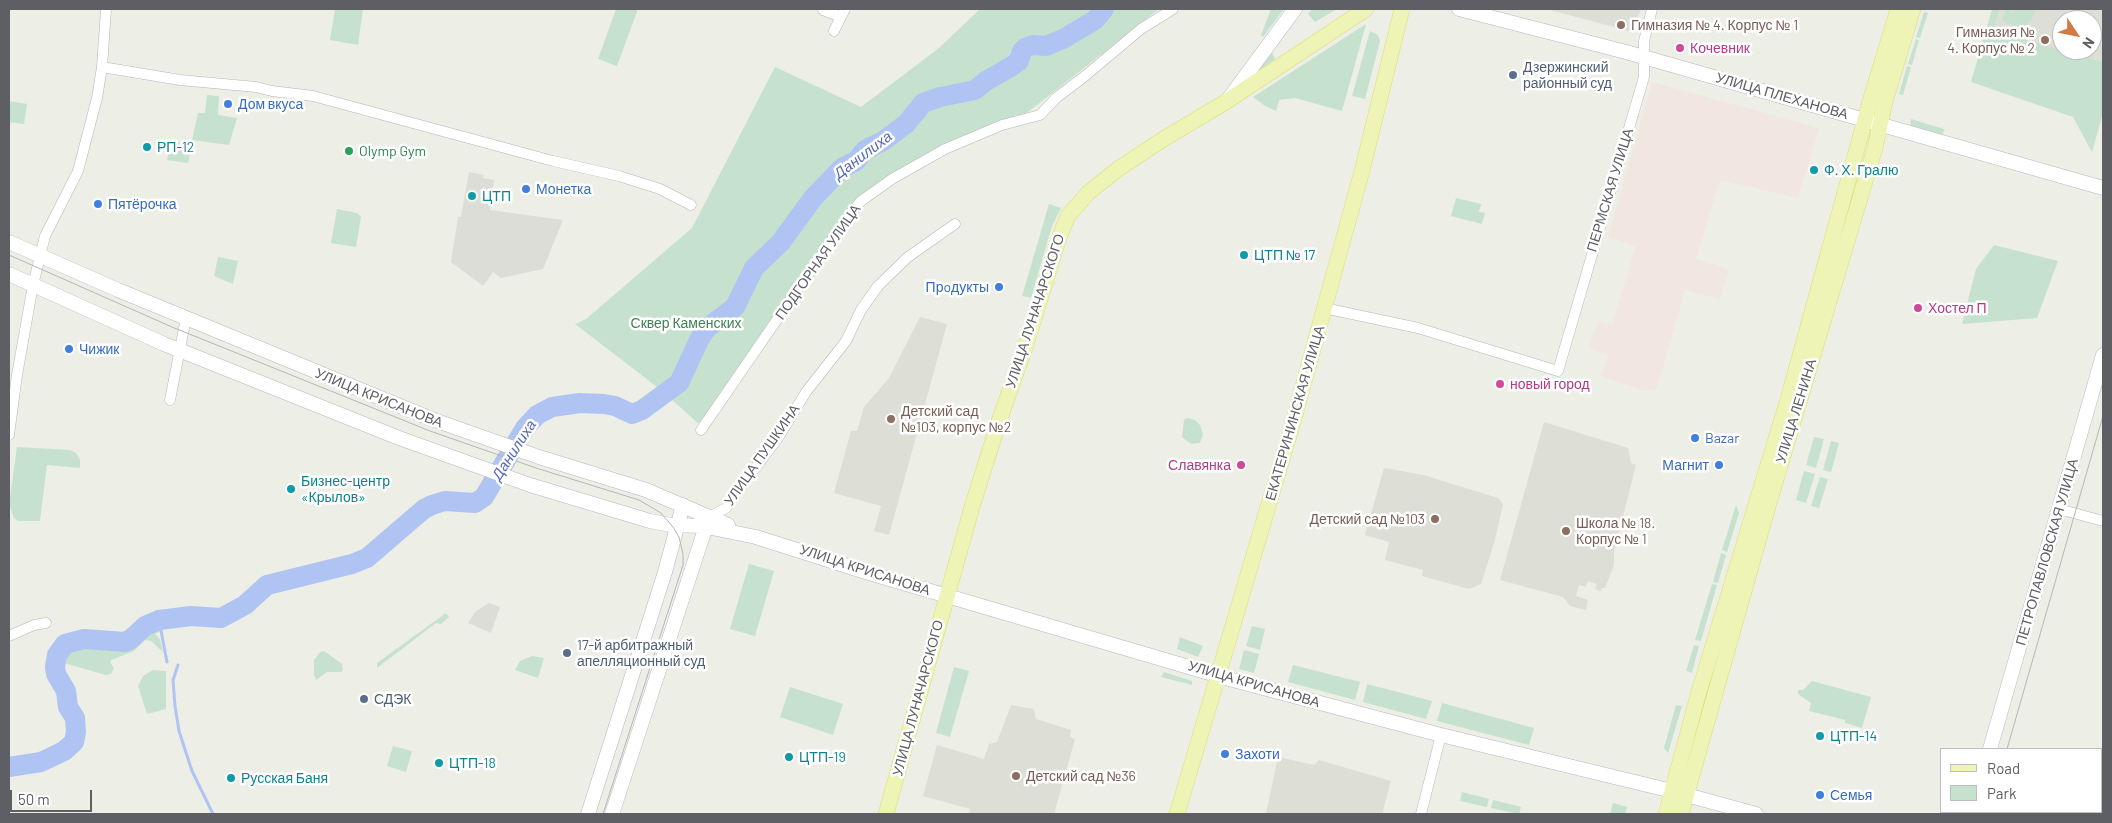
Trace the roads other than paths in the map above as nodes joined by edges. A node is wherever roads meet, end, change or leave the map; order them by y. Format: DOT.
graph roads {
  1 [pos="106,9"];
  2 [pos="1173,9"];
  3 [pos="1295,9"];
  4 [pos="1366,9"];
  5 [pos="1402,9"];
  6 [pos="1460,9"];
  7 [pos="1652,9"];
  8 [pos="1898,9"];
  9 [pos="1913,9"];
  10 [pos="823,10"];
  11 [pos="843,13"];
  12 [pos="834,31"];
  13 [pos="1644,58"];
  14 [pos="102,67"];
  15 [pos="1224,103"];
  16 [pos="1873,123"];
  17 [pos="2103,188"];
  18 [pos="691,205"];
  19 [pos="955,224"];
  20 [pos="9,242"];
  21 [pos="40,257"];
  22 [pos="9,274"];
  23 [pos="33,285"];
  24 [pos="1324,308"];
  25 [pos="186,318"];
  26 [pos="180,350"];
  27 [pos="2103,355"];
  28 [pos="9,360"];
  29 [pos="20,362"];
  30 [pos="170,400"];
  31 [pos="701,430"];
  32 [pos="9,435"];
  33 [pos="683,505"];
  34 [pos="2059,509"];
  35 [pos="708,521"];
  36 [pos="2103,521"];
  37 [pos="677,525"];
  38 [pos="947,596"];
  39 [pos="46,623"];
  40 [pos="9,636"];
  41 [pos="1218,674"];
  42 [pos="1441,735"];
  43 [pos="1990,748"];
  44 [pos="1679,793"];
  45 [pos="588,814"];
  46 [pos="612,814"];
  47 [pos="886,814"];
  48 [pos="1177,814"];
  49 [pos="1421,814"];
  50 [pos="1666,814"];
  51 [pos="1681,814"];
  52 [pos="1756,814"];
  1 -- 14 [label="street"];
  2 -- 31 [label="street, ПОДГОРНАЯ УЛИЦА"];
  3 -- 15 [label="main road"];
  4 -- 15 [label="main road, УЛИЦА ЛУНАЧАРСКОГО"];
  5 -- 24 [label="main road, ЕКАТЕРИНИНСКАЯ УЛИЦА"];
  6 -- 13 [label="main road, УЛИЦА ПЛЕХАНОВА"];
  7 -- 13 [label="street, ПЕРМСКАЯ УЛИЦА"];
  8 -- 16 [label="main road, УЛИЦА ЛЕНИНА"];
  9 -- 16 [label="main road, УЛИЦА ЛЕНИНА"];
  10 -- 11 [label="street"];
  11 -- 12 [label="street"];
  13 -- 16 [label="main road, УЛИЦА ПЛЕХАНОВА"];
  13 -- 24 [label="street, ПЕРМСКАЯ УЛИЦА"];
  14 -- 18 [label="street"];
  14 -- 21 [label="street"];
  15 -- 38 [label="main road, УЛИЦА ЛУНАЧАРСКОГО"];
  16 -- 17 [label="main road, УЛИЦА ПЛЕХАНОВА"];
  16 -- 44 [label="main road, УЛИЦА ЛЕНИНА"];
  19 -- 35 [label="street, УЛИЦА ПУШКИНА"];
  20 -- 21 [label="main road, УЛИЦА КРИСАНОВА"];
  21 -- 23 [label="street"];
  21 -- 25 [label="main road, УЛИЦА КРИСАНОВА"];
  22 -- 23 [label="main road, УЛИЦА КРИСАНОВА"];
  23 -- 26 [label="main road, УЛИЦА КРИСАНОВА"];
  23 -- 29 [label="street"];
  24 -- 41 [label="main road, ЕКАТЕРИНИНСКАЯ УЛИЦА"];
  25 -- 26 [label="street"];
  25 -- 33 [label="main road, УЛИЦА КРИСАНОВА"];
  26 -- 30 [label="street"];
  26 -- 37 [label="main road, УЛИЦА КРИСАНОВА"];
  27 -- 34 [label="main road, ПЕТРОПАВЛОВСКАЯ УЛИЦА"];
  28 -- 29 [label="street"];
  29 -- 32 [label="street"];
  33 -- 35 [label="main road, УЛИЦА КРИСАНОВА"];
  33 -- 37 [label="main road"];
  34 -- 36 [label="street"];
  34 -- 43 [label="main road, ПЕТРОПАВЛОВСКАЯ УЛИЦА"];
  35 -- 37 [label="main road, УЛИЦА КРИСАНОВА"];
  35 -- 38 [label="main road, УЛИЦА КРИСАНОВА"];
  35 -- 46 [label="main road"];
  37 -- 45 [label="main road"];
  38 -- 41 [label="main road, УЛИЦА КРИСАНОВА"];
  38 -- 47 [label="main road, УЛИЦА ЛУНАЧАРСКОГО"];
  39 -- 40 [label="street"];
  41 -- 42 [label="main road, УЛИЦА КРИСАНОВА"];
  41 -- 48 [label="main road, ЕКАТЕРИНИНСКАЯ УЛИЦА"];
  42 -- 44 [label="main road, УЛИЦА КРИСАНОВА"];
  42 -- 49 [label="street"];
  44 -- 50 [label="main road, УЛИЦА ЛЕНИНА"];
  44 -- 51 [label="main road, УЛИЦА ЛЕНИНА"];
  44 -- 52 [label="main road, УЛИЦА КРИСАНОВА"];
}
